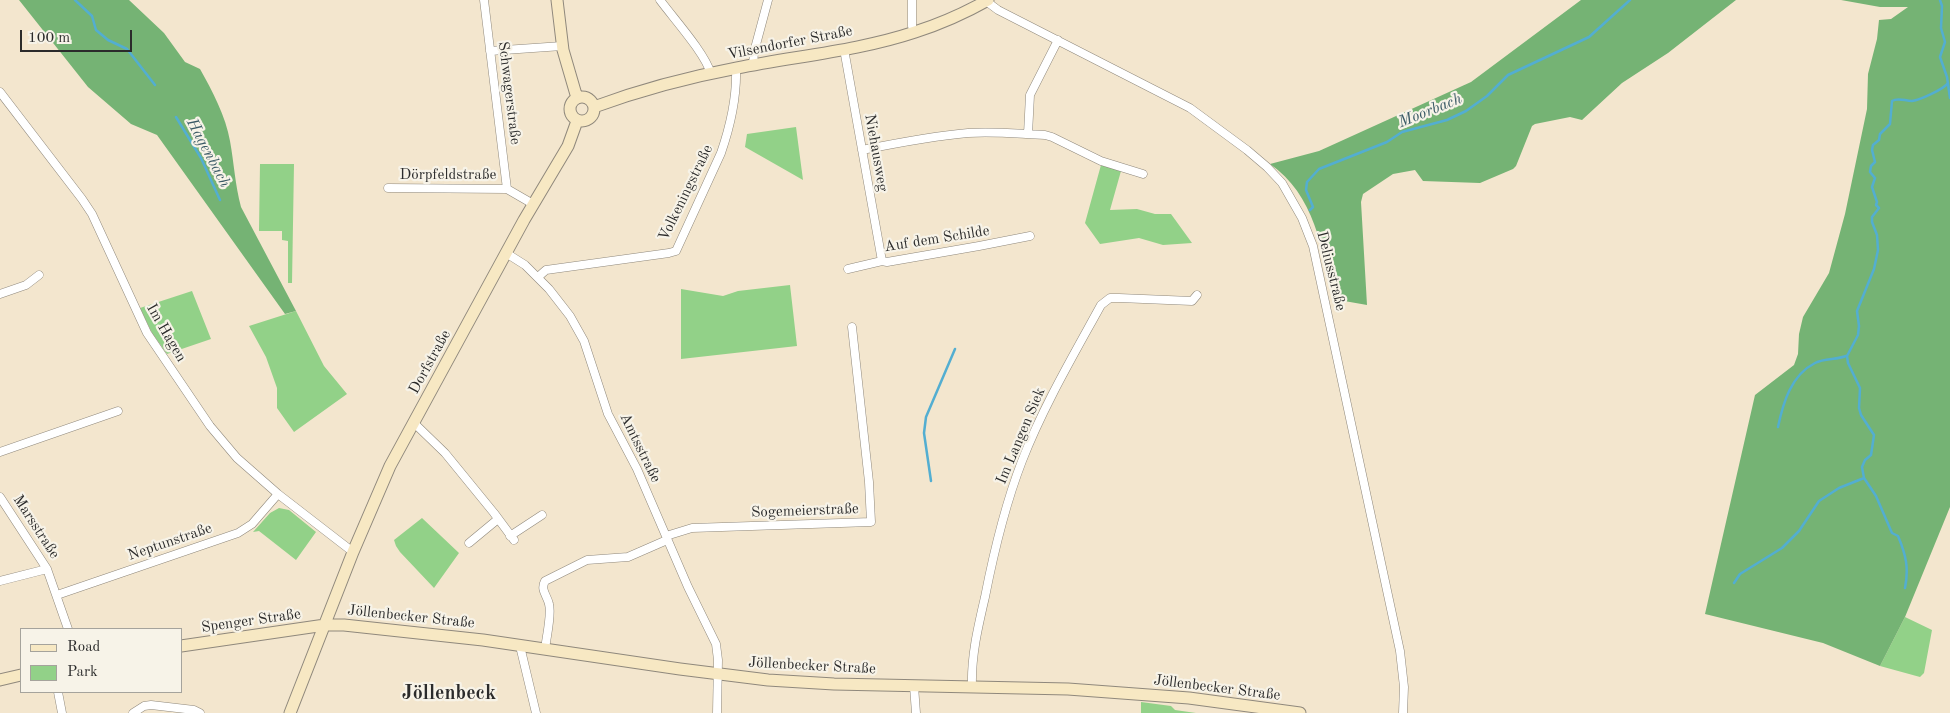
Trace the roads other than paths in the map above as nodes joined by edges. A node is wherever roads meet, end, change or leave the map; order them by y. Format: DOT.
graph roads {
  1 [pos="484,0"];
  2 [pos="557,0"];
  3 [pos="660,0"];
  4 [pos="768,0"];
  5 [pos="912,0"];
  6 [pos="987,1"];
  7 [pos="914,33"];
  8 [pos="1058,40"];
  9 [pos="562,46"];
  10 [pos="844,49"];
  11 [pos="490,51"];
  12 [pos="753,65"];
  13 [pos="736,68"];
  14 [pos="711,74"];
  15 [pos="0,92"];
  16 [pos="577,98"];
  17 [pos="594,107"];
  18 [pos="577,121"];
  19 [pos="1028,134"];
  20 [pos="862,150"];
  21 [pos="1143,174"];
  22 [pos="388,188"];
  23 [pos="507,189"];
  24 [pos="533,204"];
  25 [pos="1030,236"];
  26 [pos="506,253"];
  27 [pos="882,262"];
  28 [pos="848,269"];
  29 [pos="40,275"];
  30 [pos="538,277"];
  31 [pos="0,294"];
  32 [pos="1197,295"];
  33 [pos="852,327"];
  34 [pos="118,411"];
  35 [pos="414,423"];
  36 [pos="0,452"];
  37 [pos="278,494"];
  38 [pos="0,496"];
  39 [pos="542,515"];
  40 [pos="498,519"];
  41 [pos="667,538"];
  42 [pos="469,543"];
  43 [pos="353,552"];
  44 [pos="47,569"];
  45 [pos="0,581"];
  46 [pos="57,595"];
  47 [pos="325,625"];
  48 [pos="68,628"];
  49 [pos="182,646"];
  50 [pos="520,646"];
  51 [pos="545,650"];
  52 [pos="718,674"];
  53 [pos="20,675"];
  54 [pos="0,680"];
  55 [pos="914,686"];
  56 [pos="972,687"];
  57 [pos="58,693"];
  58 [pos="62,713"];
  59 [pos="133,713"];
  60 [pos="200,713"];
  61 [pos="290,713"];
  62 [pos="536,713"];
  63 [pos="717,713"];
  64 [pos="916,713"];
  65 [pos="1300,713"];
  66 [pos="1403,713"];
  1 -- 11 [label="street, Schwagerstraße"];
  2 -- 9 [label="main road"];
  3 -- 14 [label="street"];
  4 -- 12 [label="street"];
  5 -- 7 [label="street"];
  6 -- 7 [label="main road, Vilsendorfer Straße"];
  6 -- 8 [label="street, Deliusstraße"];
  7 -- 10 [label="main road, Vilsendorfer Straße"];
  8 -- 19 [label="street"];
  8 -- 66 [label="street, Deliusstraße"];
  9 -- 11 [label="street"];
  9 -- 16 [label="main road"];
  10 -- 12 [label="main road, Vilsendorfer Straße"];
  10 -- 20 [label="street, Niehausweg"];
  11 -- 23 [label="street, Schwagerstraße"];
  12 -- 13 [label="main road, Vilsendorfer Straße"];
  13 -- 14 [label="main road, Vilsendorfer Straße"];
  13 -- 30 [label="street, Volkeningstraße"];
  14 -- 17 [label="main road, Vilsendorfer Straße"];
  15 -- 37 [label="street, Im Hagen"];
  16 -- 17 [label="main road"];
  16 -- 18 [label="main road"];
  17 -- 18 [label="main road"];
  18 -- 24 [label="main road, Dorfstraße"];
  19 -- 20 [label="street"];
  19 -- 21 [label="street"];
  20 -- 27 [label="street, Niehausweg"];
  22 -- 23 [label="street, Dörpfeldstraße"];
  23 -- 24 [label="street, Dörpfeldstraße"];
  24 -- 26 [label="main road, Dorfstraße"];
  25 -- 27 [label="street, Auf dem Schilde"];
  26 -- 30 [label="street, Amtsstraße"];
  26 -- 35 [label="main road, Dorfstraße"];
  27 -- 28 [label="street, Auf dem Schilde"];
  29 -- 31 [label="street"];
  30 -- 41 [label="street, Amtsstraße"];
  32 -- 56 [label="street, Im Langen Siek"];
  33 -- 41 [label="street, Sogemeierstraße"];
  34 -- 36 [label="street"];
  35 -- 40 [label="street"];
  35 -- 43 [label="main road, Dorfstraße"];
  37 -- 43 [label="street, Im Hagen"];
  37 -- 46 [label="street, Neptunstraße"];
  38 -- 44 [label="street, Marsstraße"];
  39 -- 40 [label="street"];
  40 -- 42 [label="street"];
  41 -- 51 [label="street"];
  41 -- 52 [label="street, Amtsstraße"];
  43 -- 47 [label="main road, Dorfstraße"];
  44 -- 45 [label="street"];
  44 -- 46 [label="street, Marsstraße"];
  46 -- 48 [label="street, Marsstraße"];
  47 -- 49 [label="main road, Spenger Straße"];
  47 -- 50 [label="main road, Jöllenbecker Straße"];
  47 -- 61 [label="main road, Dorfstraße"];
  50 -- 51 [label="main road, Jöllenbecker Straße"];
  50 -- 62 [label="street"];
  51 -- 52 [label="main road, Jöllenbecker Straße"];
  52 -- 55 [label="main road, Jöllenbecker Straße"];
  52 -- 63 [label="street, Amtsstraße"];
  53 -- 54 [label="main road"];
  55 -- 56 [label="main road, Jöllenbecker Straße"];
  55 -- 64 [label="street"];
  56 -- 65 [label="main road, Jöllenbecker Straße"];
  57 -- 58 [label="street"];
  59 -- 60 [label="street"];
}
